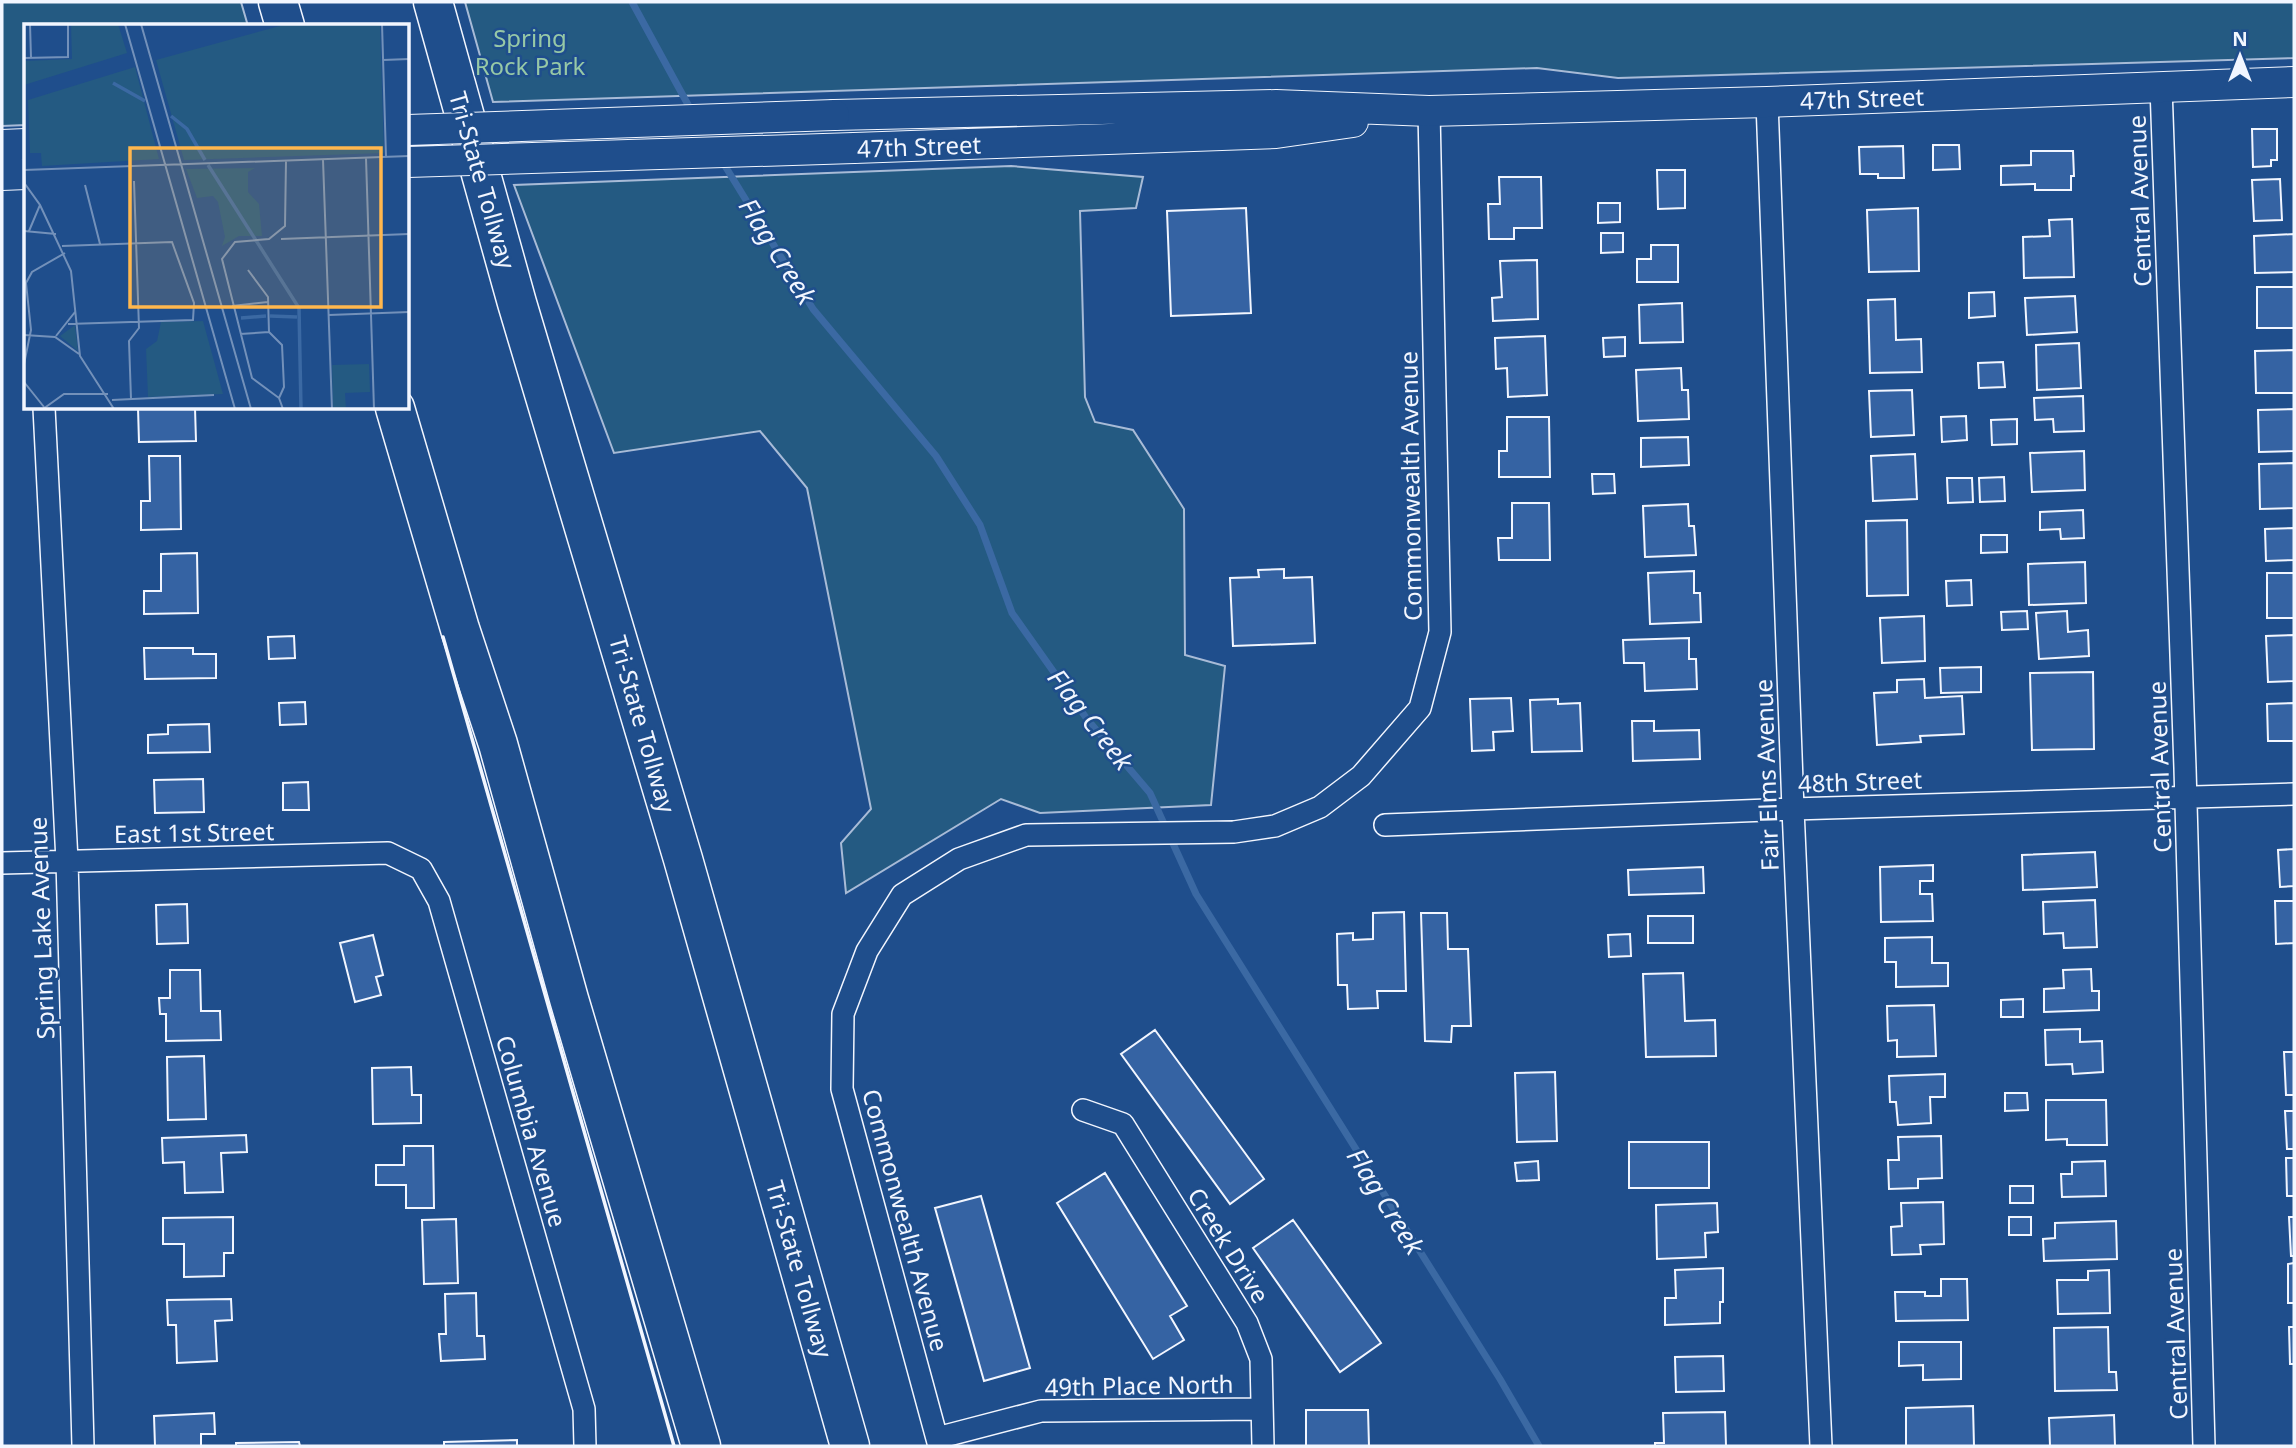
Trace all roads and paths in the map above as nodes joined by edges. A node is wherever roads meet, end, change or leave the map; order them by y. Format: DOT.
graph roads {
  1 [pos="278,2"];
  2 [pos="433,2"];
  3 [pos="284,24"];
  4 [pos="2294,82"];
  5 [pos="2161,87"];
  6 [pos="1767,102"];
  7 [pos="1429,111"];
  8 [pos="410,130"];
  9 [pos="24,144"];
  10 [pos="2,145"];
  11 [pos="410,162"];
  12 [pos="24,174"];
  13 [pos="2,175"];
  14 [pos="44,410"];
  15 [pos="396,410"];
  16 [pos="2294,794"];
  17 [pos="2186,797"];
  18 [pos="1793,809"];
  19 [pos="1385,825"];
  20 [pos="388,853"];
  21 [pos="66,861"];
  22 [pos="2,863"];
  23 [pos="1083,1110"];
  24 [pos="1262,1409"];
  25 [pos="938,1442"];
  26 [pos="83,1446"];
  27 [pos="585,1446"];
  28 [pos="701,1446"];
  29 [pos="850,1446"];
  30 [pos="1264,1446"];
  31 [pos="1821,1446"];
  32 [pos="2204,1446"];
  1 -- 3 [label="highway"];
  2 -- 29 [label="highway, Tri-State Tollway"];
  4 -- 5 [label="main road, 47th Street"];
  5 -- 6 [label="main road, 47th Street"];
  5 -- 17 [label="street, Central Avenue"];
  6 -- 7 [label="main road, 47th Street"];
  6 -- 18 [label="street, Fair Elms Avenue"];
  7 -- 8 [label="main road, 47th Street, bridge"];
  7 -- 11 [label="main road, 47th Street, bridge"];
  7 -- 25 [label="street, Commonwealth Avenue"];
  9 -- 10 [label="main road"];
  12 -- 13 [label="main road"];
  14 -- 21 [label="street, Spring Lake Avenue"];
  15 -- 28 [label="highway"];
  16 -- 17 [label="street, 48th Street"];
  17 -- 18 [label="street, 48th Street"];
  17 -- 32 [label="street, Central Avenue"];
  18 -- 19 [label="street, 48th Street"];
  18 -- 31 [label="street, Fair Elms Avenue"];
  20 -- 21 [label="street, East 1st Street"];
  20 -- 27 [label="street, Columbia Avenue"];
  21 -- 22 [label="street, East 1st Street"];
  21 -- 26 [label="street, Spring Lake Avenue"];
  23 -- 24 [label="street, Creek Drive"];
  24 -- 25 [label="street, 49th Place North"];
  24 -- 30 [label="street, Creek Drive"];
}
